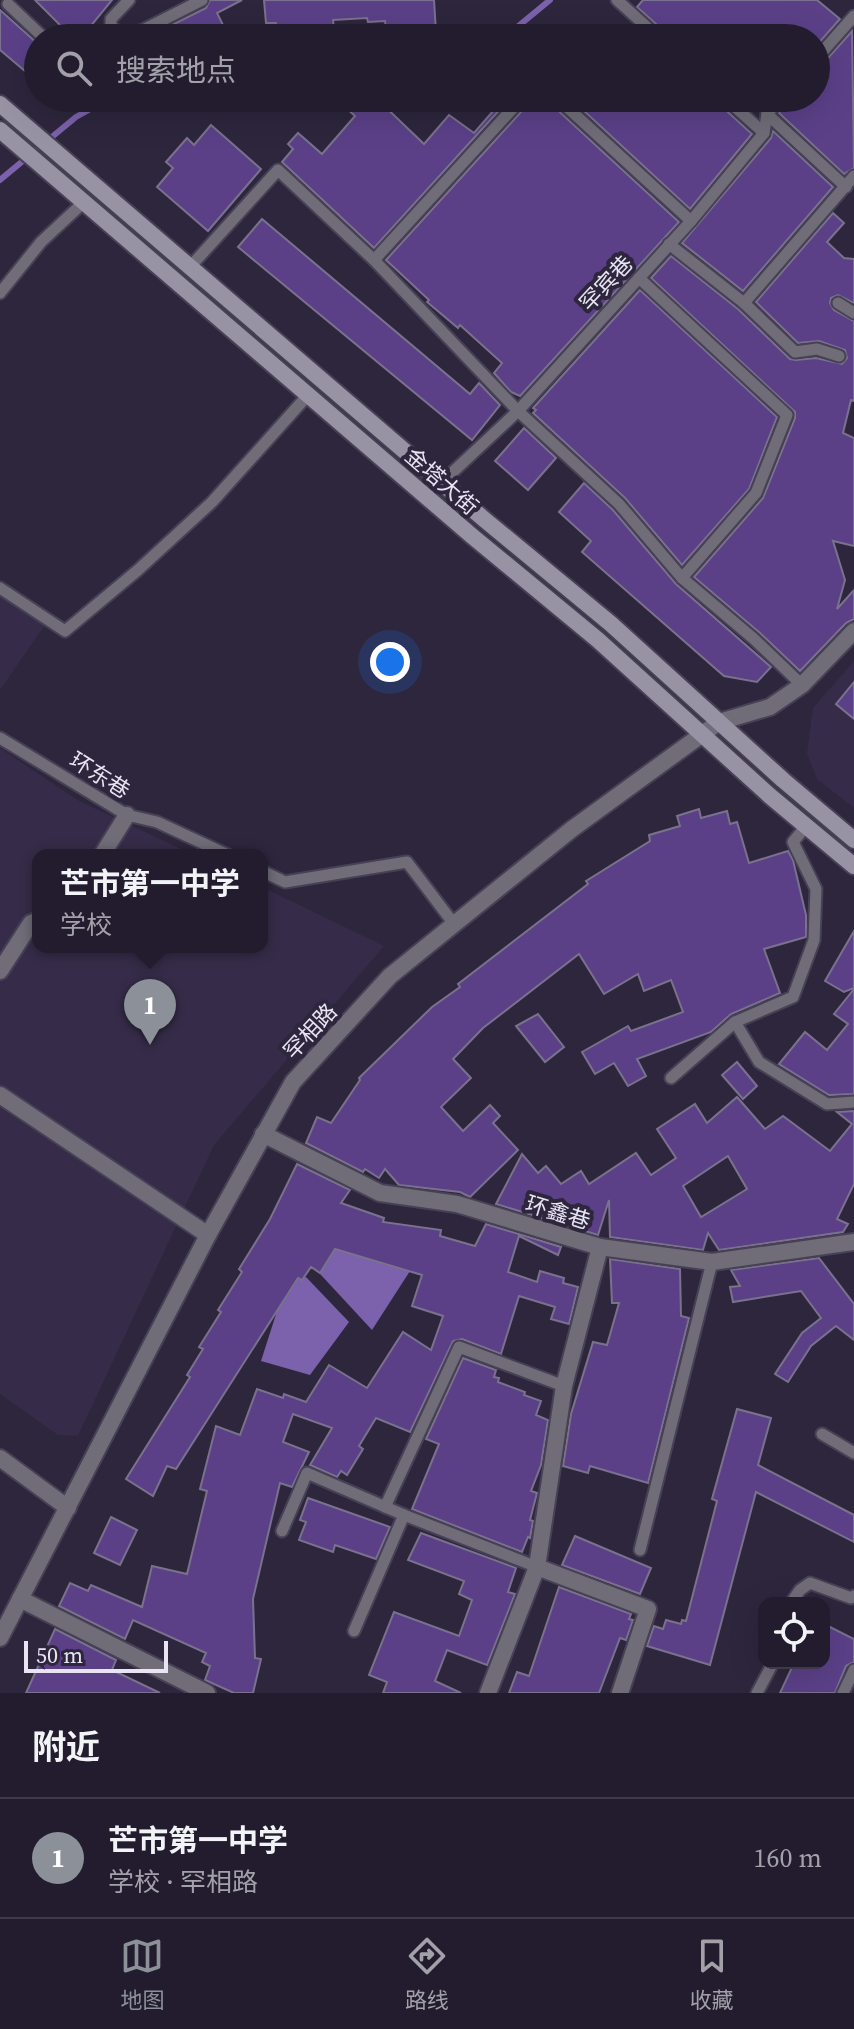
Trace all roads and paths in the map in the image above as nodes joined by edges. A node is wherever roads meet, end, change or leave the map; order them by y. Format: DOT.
graph roads {
  1 [pos="129,0"];
  2 [pos="202,0"];
  3 [pos="617,0"];
  4 [pos="8,4"];
  5 [pos="854,16"];
  6 [pos="29,24"];
  7 [pos="113,24"];
  8 [pos="155,24"];
  9 [pos="644,24"];
  10 [pos="830,43"];
  11 [pos="0,104"];
  12 [pos="510,112"];
  13 [pos="572,112"];
  14 [pos="741,112"];
  15 [pos="767,114"];
  16 [pos="1,131"];
  17 [pos="764,133"];
  18 [pos="854,176"];
  19 [pos="846,187"];
  20 [pos="84,202"];
  21 [pos="691,221"];
  22 [pos="669,244"];
  23 [pos="374,260"];
  24 [pos="190,267"];
  25 [pos="639,278"];
  26 [pos="0,293"];
  27 [pos="744,303"];
  28 [pos="838,303"];
  29 [pos="854,313"];
  30 [pos="839,356"];
  31 [pos="308,395"];
  32 [pos="518,411"];
  33 [pos="441,483"];
  34 [pos="682,578"];
  35 [pos="0,588"];
  36 [pos="854,631"];
  37 [pos="802,685"];
  38 [pos="719,722"];
  39 [pos="702,735"];
  40 [pos="0,738"];
  41 [pos="127,815"];
  42 [pos="806,826"];
  43 [pos="854,840"];
  44 [pos="106,849"];
  45 [pos="215,849"];
  46 [pos="854,866"];
  47 [pos="268,874"];
  48 [pos="32,923"];
  49 [pos="454,924"];
  50 [pos="0,971"];
  51 [pos="735,1022"];
  52 [pos="671,1078"];
  53 [pos="0,1095"];
  54 [pos="854,1102"];
  55 [pos="263,1134"];
  56 [pos="208,1235"];
  57 [pos="854,1242"];
  58 [pos="600,1247"];
  59 [pos="712,1262"];
  60 [pos="564,1386"];
  61 [pos="822,1434"];
  62 [pos="854,1453"];
  63 [pos="0,1458"];
  64 [pos="385,1507"];
  65 [pos="68,1508"];
  66 [pos="404,1515"];
  67 [pos="282,1531"];
  68 [pos="640,1550"];
  69 [pos="537,1567"];
  70 [pos="854,1596"];
  71 [pos="795,1597"];
  72 [pos="20,1599"];
  73 [pos="354,1631"];
  74 [pos="0,1638"];
  75 [pos="770,1669"];
  76 [pos="854,1670"];
  77 [pos="207,1693"];
  78 [pos="488,1693"];
  79 [pos="620,1693"];
  80 [pos="757,1693"];
  81 [pos="843,1693"];
  1 -- 7 [label="lane"];
  2 -- 8 [label="lane"];
  3 -- 9 [label="lane"];
  4 -- 6 [label="lane"];
  5 -- 10 [label="lane"];
  11 -- 24 [label="main road, 金塔大街"];
  12 -- 23 [label="lane"];
  13 -- 21 [label="lane"];
  14 -- 17 [label="lane"];
  15 -- 17 [label="lane"];
  15 -- 19 [label="lane"];
  16 -- 20 [label="main road, 金塔大街"];
  17 -- 21 [label="lane, 罕宾巷"];
  18 -- 19 [label="lane"];
  19 -- 27 [label="lane"];
  20 -- 26 [label="lane"];
  20 -- 31 [label="main road, 金塔大街"];
  21 -- 22 [label="lane, 罕宾巷"];
  22 -- 25 [label="lane, 罕宾巷"];
  22 -- 27 [label="lane"];
  23 -- 24 [label="lane"];
  23 -- 32 [label="lane"];
  24 -- 33 [label="main road, 金塔大街"];
  25 -- 32 [label="lane, 罕宾巷"];
  25 -- 34 [label="lane"];
  27 -- 30 [label="lane"];
  28 -- 29 [label="lane"];
  31 -- 35 [label="lane"];
  31 -- 39 [label="main road, 金塔大街"];
  32 -- 33 [label="lane, 罕宾巷"];
  32 -- 34 [label="lane"];
  33 -- 38 [label="main road, 金塔大街"];
  34 -- 37 [label="lane"];
  36 -- 37 [label="street, 罕相路"];
  37 -- 38 [label="street, 罕相路"];
  38 -- 39 [label="street, 罕相路"];
  38 -- 43 [label="main road, 金塔大街"];
  39 -- 42 [label="main road, 金塔大街"];
  39 -- 49 [label="street, 罕相路"];
  40 -- 41 [label="lane, 环东巷"];
  41 -- 44 [label="street"];
  41 -- 45 [label="lane, 环东巷"];
  42 -- 46 [label="main road, 金塔大街"];
  42 -- 51 [label="lane"];
  47 -- 49 [label="lane"];
  48 -- 50 [label="street"];
  49 -- 55 [label="street, 罕相路"];
  51 -- 52 [label="lane"];
  51 -- 54 [label="lane"];
  53 -- 56 [label="street"];
  55 -- 56 [label="street, 罕相路"];
  55 -- 58 [label="street, 环鑫巷"];
  56 -- 65 [label="street, 罕相路"];
  57 -- 59 [label="street, 环鑫巷"];
  58 -- 59 [label="street, 环鑫巷"];
  58 -- 60 [label="street"];
  59 -- 68 [label="lane"];
  60 -- 64 [label="lane"];
  60 -- 69 [label="street"];
  61 -- 62 [label="lane"];
  63 -- 65 [label="street"];
  64 -- 66 [label="lane"];
  64 -- 67 [label="lane"];
  65 -- 72 [label="street, 罕相路"];
  66 -- 69 [label="lane"];
  66 -- 73 [label="lane"];
  69 -- 78 [label="street"];
  69 -- 79 [label="street"];
  70 -- 71 [label="lane"];
  72 -- 74 [label="street, 罕相路"];
  72 -- 77 [label="street"];
  75 -- 80 [label="lane"];
  76 -- 81 [label="lane"];
}
